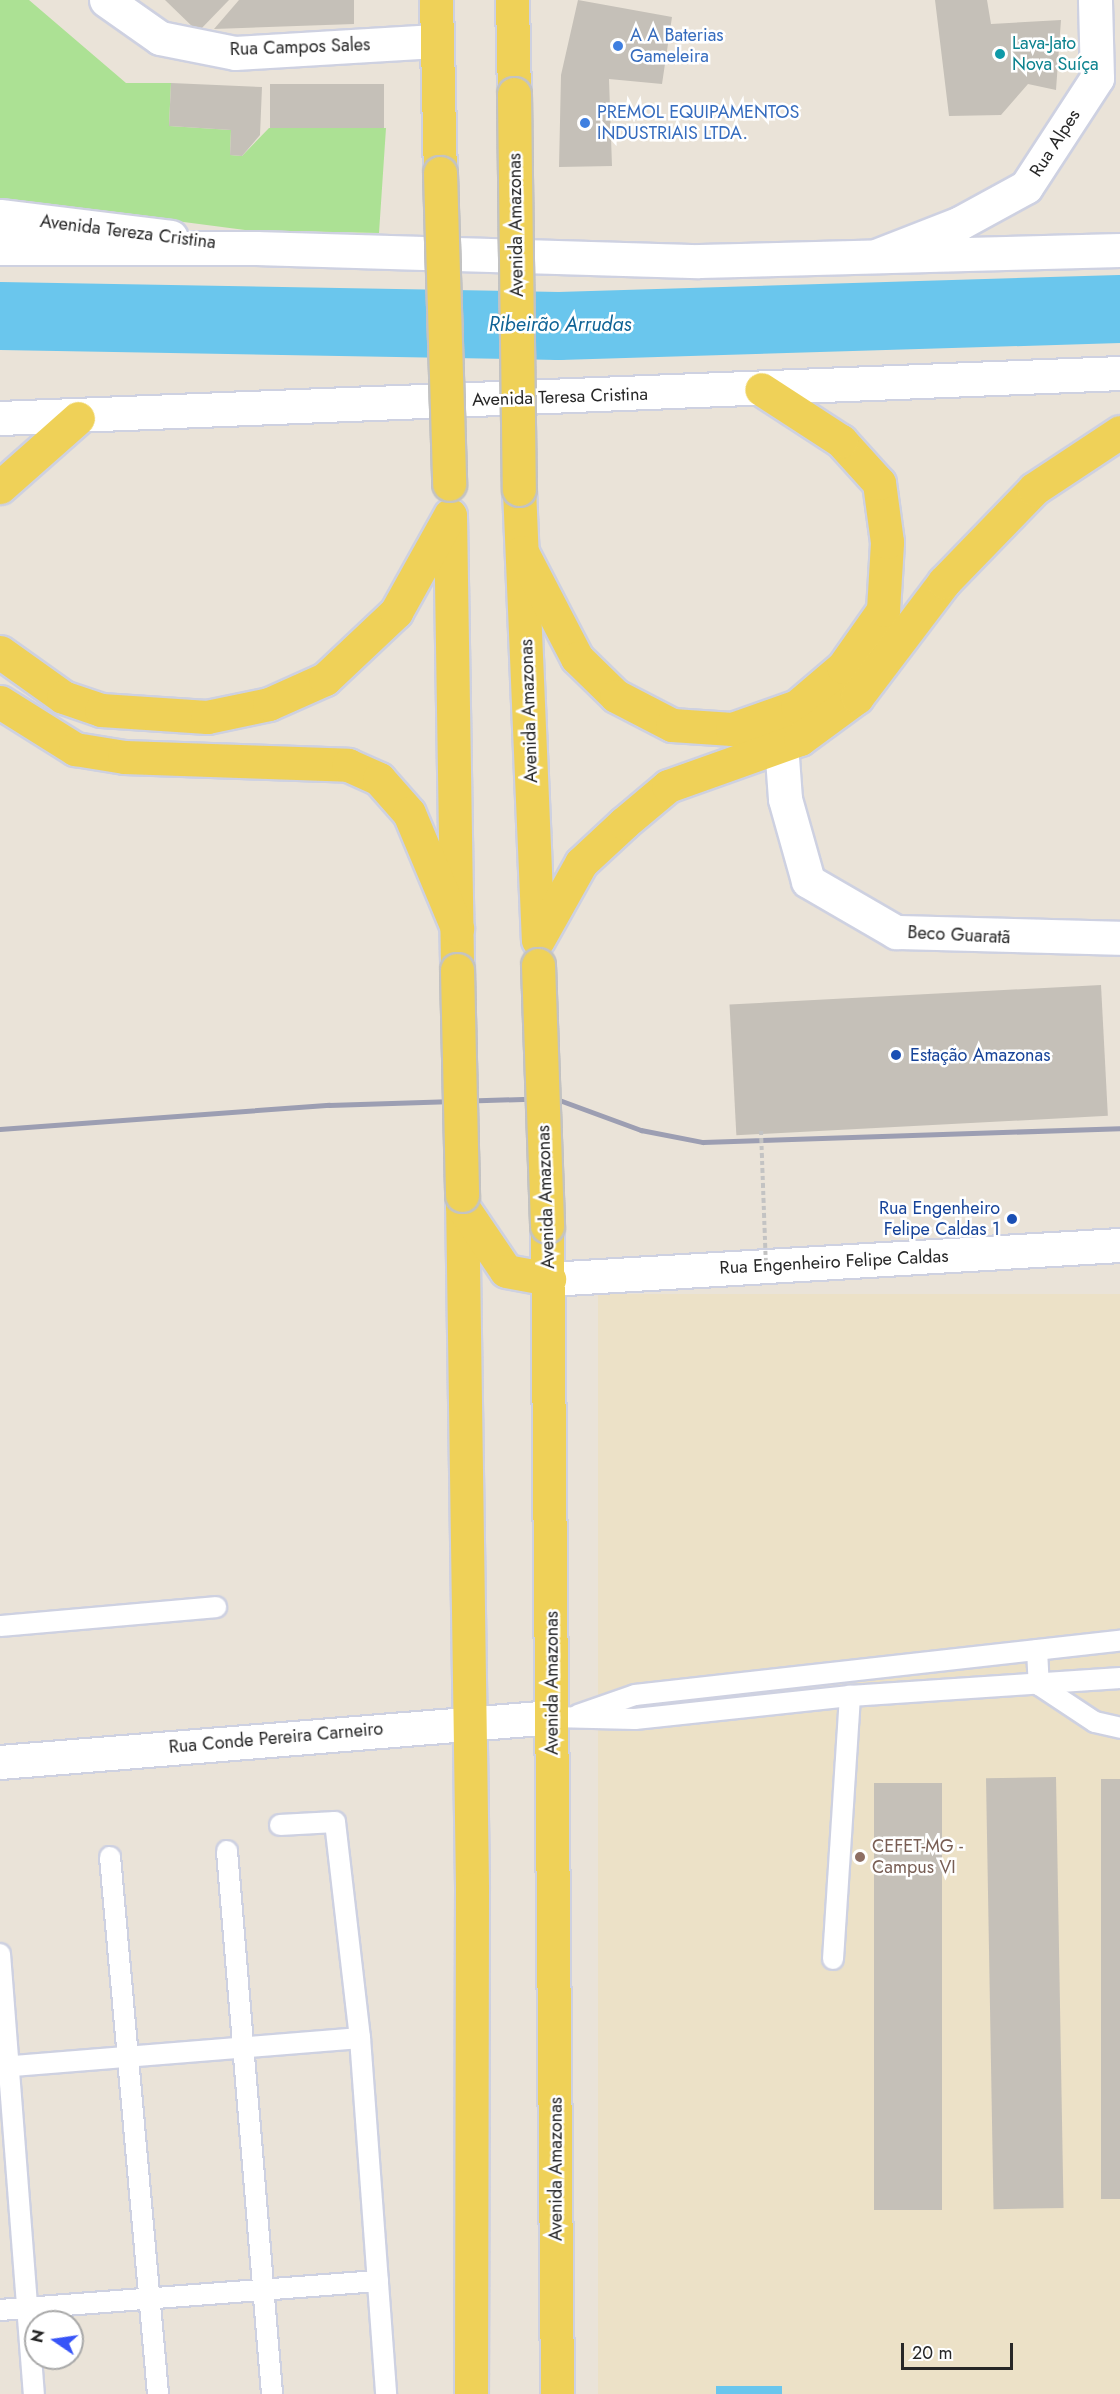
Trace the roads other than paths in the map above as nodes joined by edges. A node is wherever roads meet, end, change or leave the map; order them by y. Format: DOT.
graph roads {
  1 [pos="106,0"];
  2 [pos="436,0"];
  3 [pos="512,0"];
  4 [pos="1095,0"];
  5 [pos="436,41"];
  6 [pos="1109,78"];
  7 [pos="0,216"];
  8 [pos="0,248"];
  9 [pos="256,248"];
  10 [pos="1120,250"];
  11 [pos="868,259"];
  12 [pos="1120,373"];
  13 [pos="761,389"];
  14 [pos="0,418"];
  15 [pos="78,418"];
  16 [pos="1120,432"];
  17 [pos="0,487"];
  18 [pos="449,500"];
  19 [pos="522,552"];
  20 [pos="0,652"];
  21 [pos="0,702"];
  22 [pos="781,744"];
  23 [pos="457,928"];
  24 [pos="1120,938"];
  25 [pos="538,953"];
  26 [pos="462,1201"];
  27 [pos="1120,1245"];
  28 [pos="549,1279"];
  29 [pos="216,1607"];
  30 [pos="0,1626"];
  31 [pos="1120,1641"];
  32 [pos="1037,1650"];
  33 [pos="1120,1678"];
  34 [pos="1039,1685"];
  35 [pos="850,1696"];
  36 [pos="564,1717"];
  37 [pos="470,1724"];
  38 [pos="1120,1728"];
  39 [pos="0,1762"];
  40 [pos="280,1826"];
  41 [pos="227,1851"];
  42 [pos="110,1857"];
  43 [pos="0,1954"];
  44 [pos="833,1959"];
  45 [pos="360,2038"];
  46 [pos="245,2047"];
  47 [pos="127,2057"];
  48 [pos="5,2066"];
  49 [pos="378,2281"];
  50 [pos="264,2288"];
  51 [pos="150,2298"];
  52 [pos="27,2308"];
  53 [pos="0,2310"];
  54 [pos="34,2394"];
  55 [pos="158,2394"];
  56 [pos="272,2394"];
  57 [pos="386,2394"];
  58 [pos="471,2394"];
  59 [pos="557,2394"];
  1 -- 5 [label="street, Rua Campos Sales"];
  2 -- 5 [label="main road"];
  3 -- 19 [label="main road, Avenida Amazonas, bridge"];
  4 -- 6 [label="street, Rua Alpes"];
  5 -- 18 [label="main road, bridge"];
  6 -- 11 [label="street, Rua Alpes"];
  7 -- 9 [label="street, Avenida Tereza Cristina"];
  8 -- 9 [label="street"];
  9 -- 11 [label="street"];
  10 -- 11 [label="street"];
  12 -- 13 [label="street, Avenida Teresa Cristina"];
  13 -- 15 [label="street, Avenida Teresa Cristina"];
  13 -- 19 [label="main road"];
  14 -- 15 [label="street, Avenida Teresa Cristina"];
  15 -- 17 [label="main road"];
  16 -- 22 [label="main road"];
  18 -- 20 [label="main road"];
  18 -- 23 [label="main road"];
  19 -- 25 [label="main road, Avenida Amazonas"];
  21 -- 23 [label="main road"];
  22 -- 24 [label="street, Beco Guaratã"];
  22 -- 25 [label="main road"];
  23 -- 26 [label="main road, bridge"];
  25 -- 28 [label="main road, Avenida Amazonas, bridge"];
  26 -- 28 [label="main road"];
  26 -- 37 [label="main road"];
  27 -- 28 [label="street, Rua Engenheiro Felipe Caldas"];
  28 -- 36 [label="main road, Avenida Amazonas"];
  29 -- 30 [label="lane"];
  31 -- 32 [label="lane"];
  32 -- 34 [label="lane"];
  32 -- 36 [label="lane"];
  33 -- 34 [label="lane"];
  34 -- 35 [label="lane"];
  34 -- 38 [label="lane"];
  35 -- 36 [label="lane"];
  35 -- 44 [label="lane"];
  36 -- 37 [label="street, Rua Conde Pereira Carneiro"];
  36 -- 59 [label="main road, Avenida Amazonas"];
  37 -- 39 [label="street, Rua Conde Pereira Carneiro"];
  37 -- 58 [label="main road"];
  40 -- 45 [label="lane"];
  41 -- 46 [label="lane"];
  42 -- 47 [label="lane"];
  43 -- 48 [label="lane"];
  45 -- 46 [label="lane"];
  45 -- 49 [label="lane"];
  46 -- 47 [label="lane"];
  46 -- 50 [label="lane"];
  47 -- 48 [label="lane"];
  47 -- 51 [label="lane"];
  48 -- 52 [label="lane"];
  49 -- 50 [label="lane"];
  49 -- 57 [label="lane"];
  50 -- 51 [label="lane"];
  50 -- 56 [label="lane"];
  51 -- 52 [label="lane"];
  51 -- 55 [label="lane"];
  52 -- 53 [label="lane"];
  52 -- 54 [label="lane"];
}
